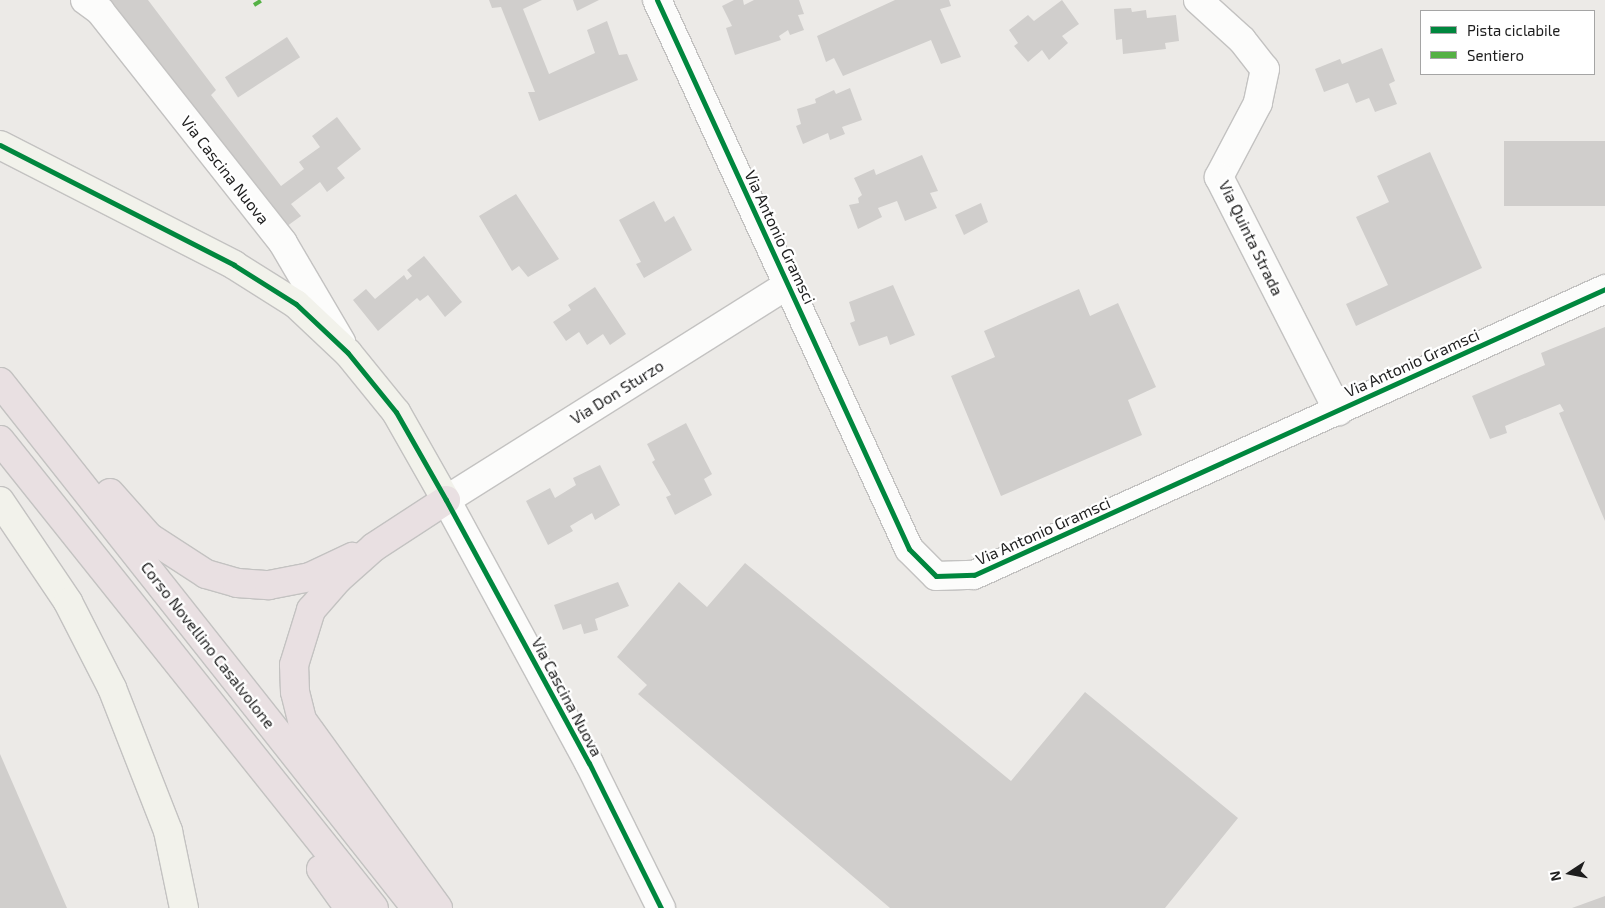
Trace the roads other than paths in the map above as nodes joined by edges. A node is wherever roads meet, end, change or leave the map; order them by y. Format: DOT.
graph roads {
  1 [pos="85,0"];
  2 [pos="657,0"];
  3 [pos="1198,0"];
  4 [pos="0,145"];
  5 [pos="789,284"];
  6 [pos="1605,289"];
  7 [pos="348,353"];
  8 [pos="0,370"];
  9 [pos="0,382"];
  10 [pos="1338,411"];
  11 [pos="0,440"];
  12 [pos="446,500"];
  13 [pos="0,501"];
  14 [pos="374,547"];
  15 [pos="119,590"];
  16 [pos="184,908"];
  17 [pos="349,908"];
  18 [pos="374,908"];
  19 [pos="416,908"];
  20 [pos="438,908"];
  21 [pos="661,908"];
  1 -- 7 [label="street, Via Cascina Nuova"];
  2 -- 5 [label="street, Via Antonio Gramsci"];
  3 -- 10 [label="street, Via Quinta Strada"];
  4 -- 7 [label="street"];
  5 -- 10 [label="street, Via Antonio Gramsci"];
  5 -- 12 [label="street, Via Don Sturzo"];
  6 -- 10 [label="street, Via Antonio Gramsci"];
  7 -- 12 [label="street"];
  8 -- 14 [label="highway"];
  9 -- 19 [label="highway, Corso Novellino Casalvolone"];
  11 -- 15 [label="highway, Corso Novellino Casalvolone"];
  12 -- 14 [label="highway"];
  12 -- 21 [label="street, Via Cascina Nuova"];
  13 -- 16 [label="street"];
  14 -- 20 [label="highway"];
  15 -- 17 [label="highway"];
  15 -- 18 [label="highway, Corso Novellino Casalvolone"];
}
